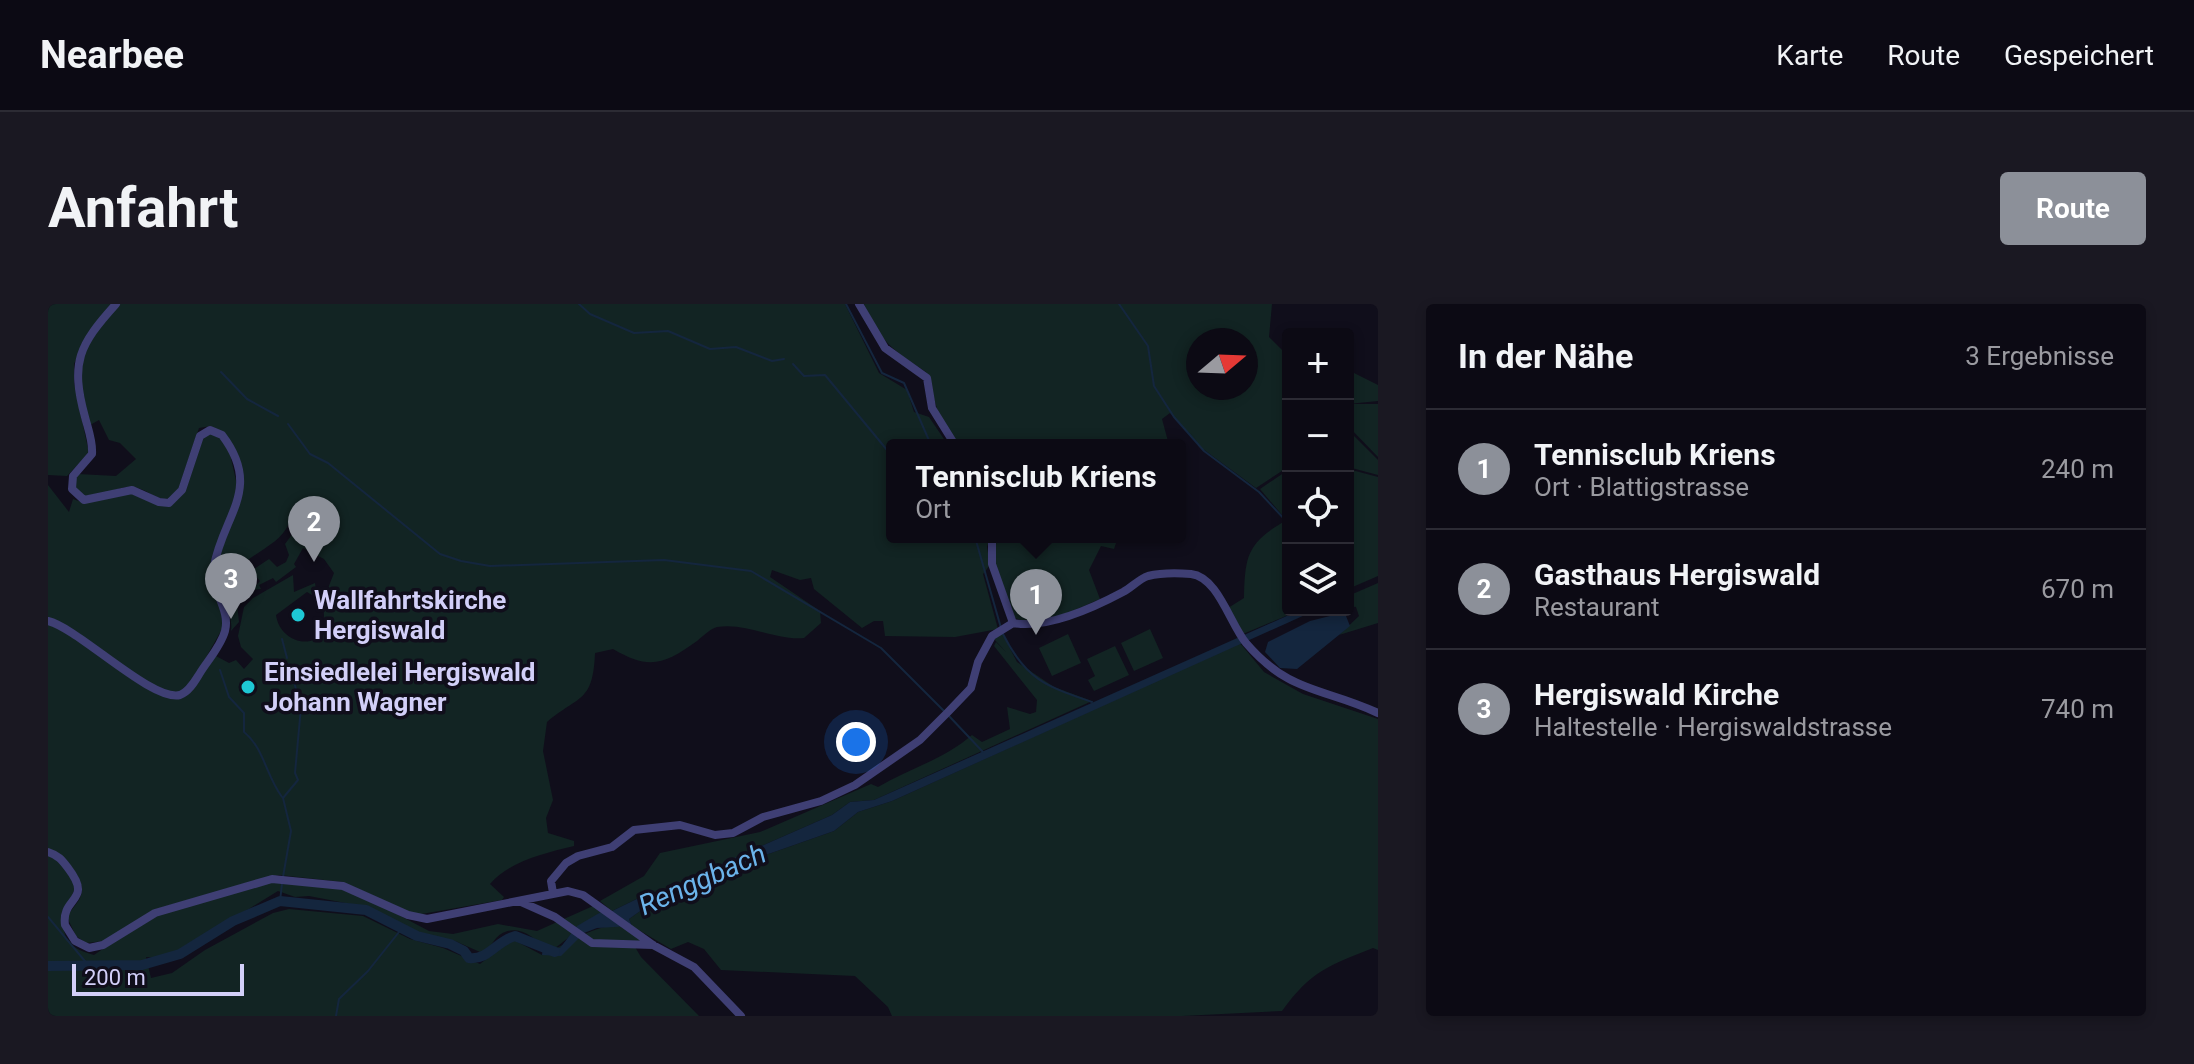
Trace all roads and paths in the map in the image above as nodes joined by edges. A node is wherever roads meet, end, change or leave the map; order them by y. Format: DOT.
graph roads {
  1 [pos="116,304"];
  2 [pos="859,304"];
  3 [pos="951,439"];
  4 [pos="992,543"];
  5 [pos="48,621"];
  6 [pos="1010,626"];
  7 [pos="1378,713"];
  8 [pos="48,852"];
  9 [pos="553,893"];
  10 [pos="518,901"];
  11 [pos="653,945"];
  12 [pos="741,1016"];
  1 -- 5 [label="street"];
  2 -- 3 [label="street"];
  4 -- 6 [label="street"];
  6 -- 7 [label="street"];
  6 -- 9 [label="street"];
  8 -- 10 [label="street"];
  9 -- 10 [label="street"];
  9 -- 11 [label="street"];
  10 -- 11 [label="street"];
  11 -- 12 [label="street"];
}
